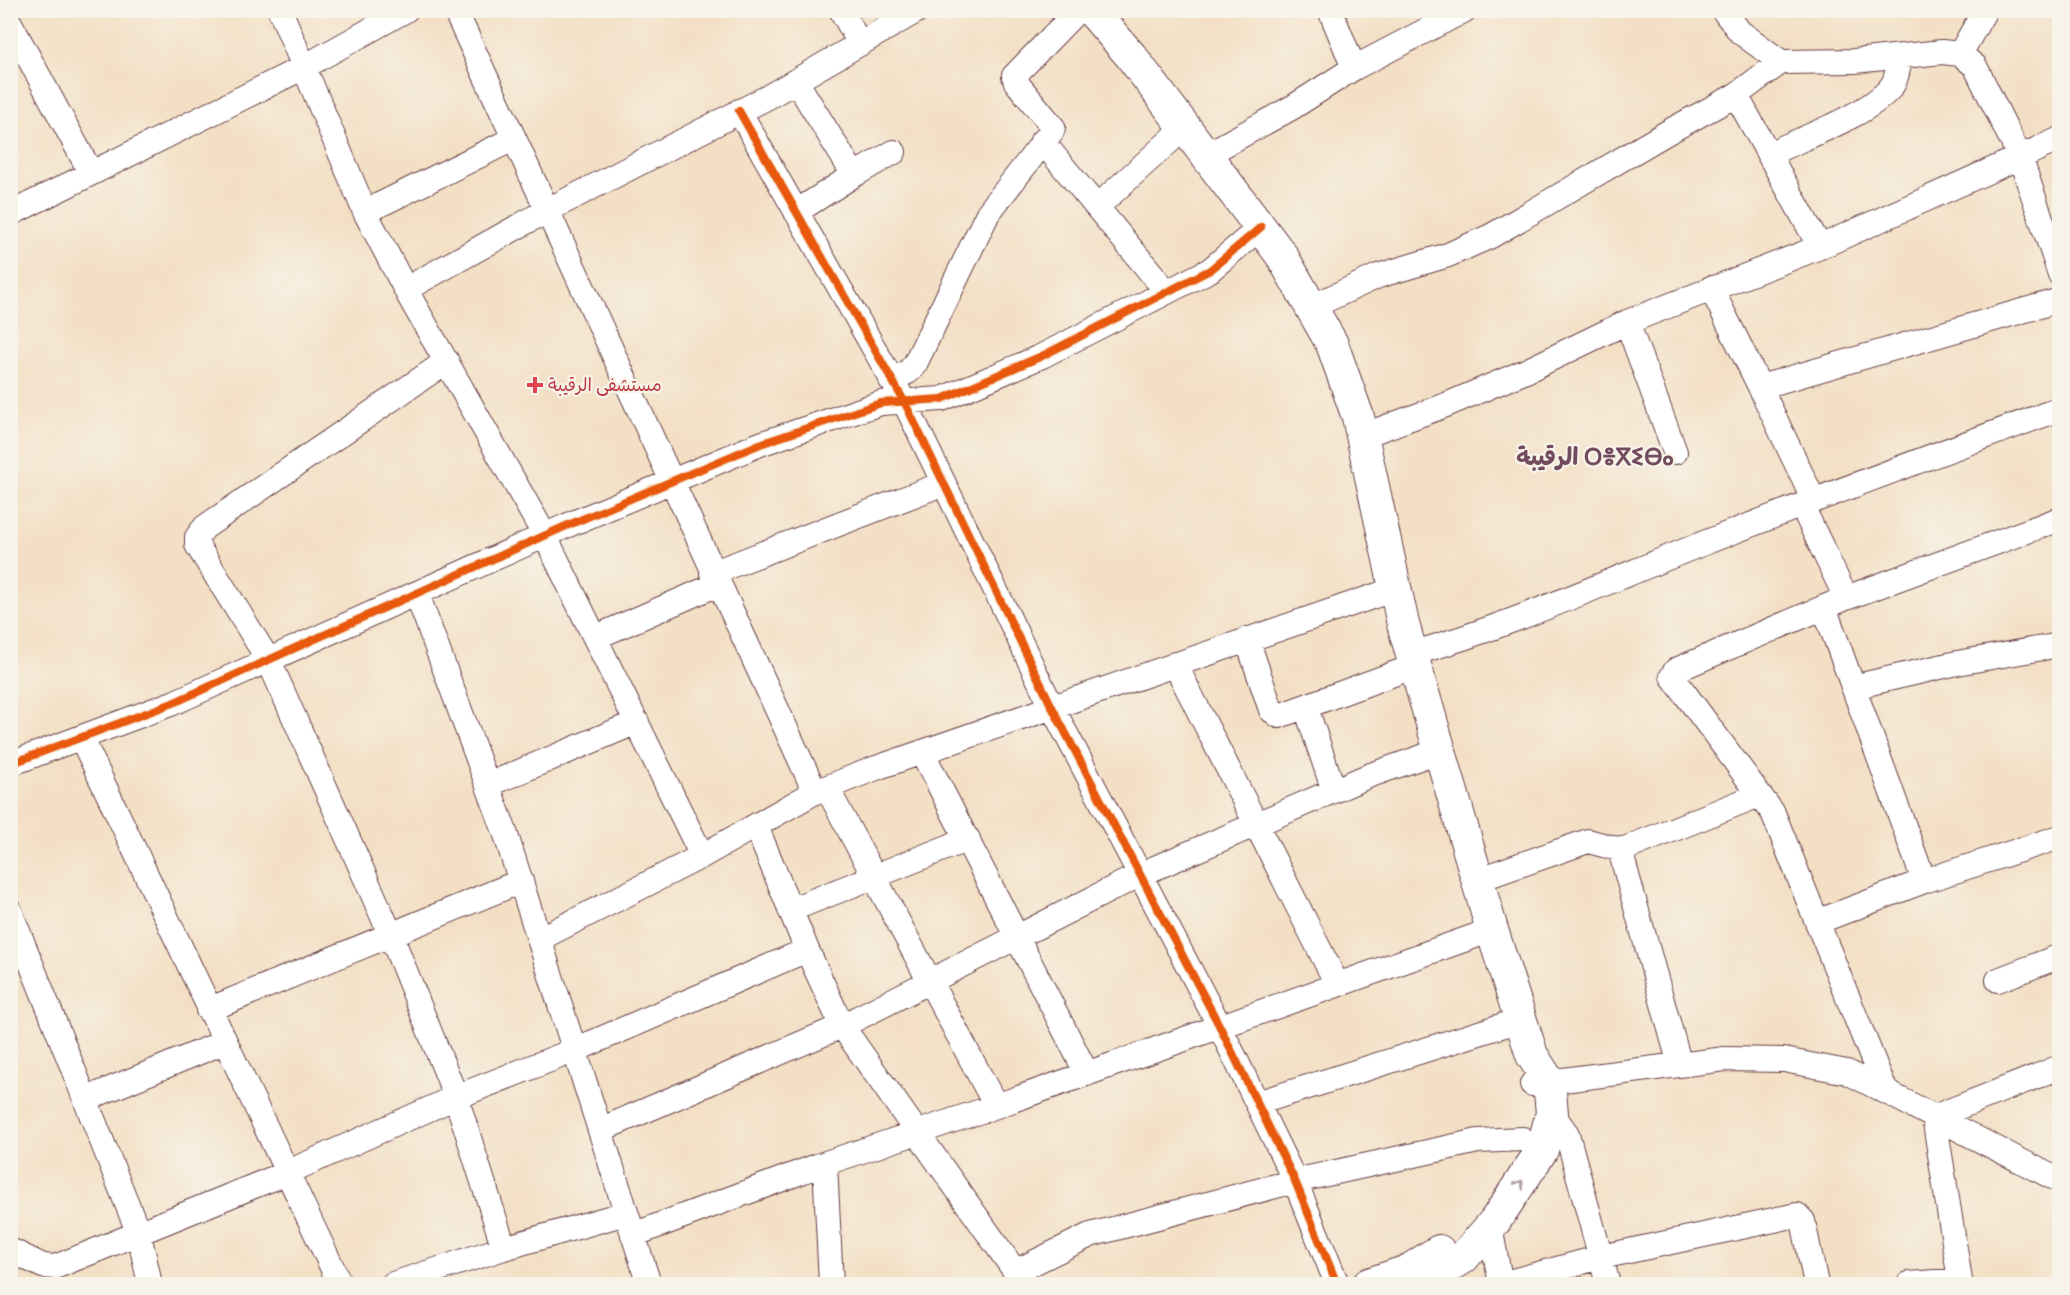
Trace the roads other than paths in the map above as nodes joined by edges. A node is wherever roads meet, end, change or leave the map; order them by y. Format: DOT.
graph roads {
  1 [pos="280,10"];
  2 [pos="454,10"];
  3 [pos="842,10"];
  4 [pos="918,10"];
  5 [pos="1078,10"];
  6 [pos="1091,10"];
  7 [pos="1330,10"];
  8 [pos="1466,10"];
  9 [pos="1723,10"];
  10 [pos="404,11"];
  11 [pos="1978,14"];
  12 [pos="10,23"];
  13 [pos="860,44"];
  14 [pos="1960,54"];
  15 [pos="1901,57"];
  16 [pos="1780,62"];
  17 [pos="304,67"];
  18 [pos="1354,68"];
  19 [pos="796,81"];
  20 [pos="1736,95"];
  21 [pos="740,111"];
  22 [pos="1185,127"];
  23 [pos="513,139"];
  24 [pos="2060,139"];
  25 [pos="1042,141"];
  26 [pos="894,152"];
  27 [pos="1769,154"];
  28 [pos="1206,155"];
  29 [pos="2020,156"];
  30 [pos="91,173"];
  31 [pos="854,176"];
  32 [pos="1098,206"];
  33 [pos="546,211"];
  34 [pos="365,212"];
  35 [pos="796,212"];
  36 [pos="10,214"];
  37 [pos="1261,227"];
  38 [pos="1820,247"];
  39 [pos="2060,274"];
  40 [pos="1711,288"];
  41 [pos="406,289"];
  42 [pos="1167,292"];
  43 [pos="2060,300"];
  44 [pos="1311,307"];
  45 [pos="1627,322"];
  46 [pos="447,361"];
  47 [pos="891,380"];
  48 [pos="1760,387"];
  49 [pos="904,402"];
  50 [pos="2060,409"];
  51 [pos="1362,436"];
  52 [pos="1675,452"];
  53 [pos="670,482"];
  54 [pos="942,484"];
  55 [pos="1808,504"];
  56 [pos="2060,519"];
  57 [pos="545,536"];
  58 [pos="715,578"];
  59 [pos="1395,589"];
  60 [pos="417,594"];
  61 [pos="1835,603"];
  62 [pos="596,637"];
  63 [pos="1247,639"];
  64 [pos="2060,645"];
  65 [pos="1413,660"];
  66 [pos="268,661"];
  67 [pos="1175,664"];
  68 [pos="1853,687"];
  69 [pos="1052,707"];
  70 [pos="1306,708"];
  71 [pos="637,722"];
  72 [pos="82,739"];
  73 [pos="1440,751"];
  74 [pos="922,752"];
  75 [pos="10,764"];
  76 [pos="488,785"];
  77 [pos="821,790"];
  78 [pos="1334,791"];
  79 [pos="1759,795"];
  80 [pos="1258,824"];
  81 [pos="756,826"];
  82 [pos="2060,837"];
  83 [pos="968,839"];
  84 [pos="1620,850"];
  85 [pos="702,856"];
  86 [pos="1141,874"];
  87 [pos="873,877"];
  88 [pos="521,880"];
  89 [pos="1477,880"];
  90 [pos="1924,881"];
  91 [pos="790,910"];
  92 [pos="10,911"];
  93 [pos="1817,922"];
  94 [pos="1492,930"];
  95 [pos="390,933"];
  96 [pos="1018,936"];
  97 [pos="539,939"];
  98 [pos="17,947"];
  99 [pos="807,950"];
  100 [pos="2060,956"];
  101 [pos="1998,980"];
  102 [pos="928,982"];
  103 [pos="1337,984"];
  104 [pos="208,1010"];
  105 [pos="1520,1020"];
  106 [pos="1219,1025"];
  107 [pos="842,1026"];
  108 [pos="224,1042"];
  109 [pos="575,1050"];
  110 [pos="1680,1065"];
  111 [pos="2060,1067"];
  112 [pos="1087,1074"];
  113 [pos="1538,1074"];
  114 [pos="1886,1092"];
  115 [pos="456,1097"];
  116 [pos="86,1099"];
  117 [pos="1257,1103"];
  118 [pos="996,1106"];
  119 [pos="1552,1113"];
  120 [pos="1934,1117"];
  121 [pos="600,1130"];
  122 [pos="916,1131"];
  123 [pos="1523,1139"];
  124 [pos="825,1164"];
  125 [pos="286,1173"];
  126 [pos="1295,1181"];
  127 [pos="2060,1181"];
  128 [pos="630,1224"];
  129 [pos="1490,1227"];
  130 [pos="139,1233"];
  131 [pos="504,1248"];
  132 [pos="10,1250"];
  133 [pos="1601,1257"];
  134 [pos="1019,1278"];
  135 [pos="1960,1282"];
  136 [pos="150,1284"];
  137 [pos="340,1284"];
  138 [pos="393,1284"];
  139 [pos="649,1284"];
  140 [pos="831,1284"];
  141 [pos="1337,1284"];
  142 [pos="1369,1284"];
  143 [pos="1422,1284"];
  144 [pos="1608,1284"];
  145 [pos="1816,1284"];
  146 [pos="1909,1284"];
  1 -- 17 [label="street"];
  2 -- 23 [label="street"];
  3 -- 13 [label="street"];
  4 -- 13 [label="street"];
  5 -- 25 [label="street"];
  6 -- 22 [label="main road"];
  7 -- 18 [label="street"];
  8 -- 18 [label="street"];
  9 -- 16 [label="street"];
  10 -- 17 [label="street"];
  11 -- 14 [label="street"];
  12 -- 30 [label="street"];
  13 -- 19 [label="street"];
  14 -- 15 [label="street"];
  14 -- 29 [label="street"];
  15 -- 16 [label="street"];
  15 -- 27 [label="street"];
  16 -- 20 [label="street"];
  17 -- 30 [label="street"];
  17 -- 34 [label="street"];
  18 -- 28 [label="street"];
  19 -- 21 [label="street"];
  19 -- 31 [label="street"];
  20 -- 27 [label="street"];
  20 -- 44 [label="street"];
  21 -- 33 [label="street"];
  21 -- 35 [label="street"];
  22 -- 28 [label="main road"];
  22 -- 32 [label="street"];
  23 -- 33 [label="street"];
  23 -- 34 [label="street"];
  24 -- 29 [label="street"];
  25 -- 32 [label="street"];
  25 -- 47 [label="street"];
  26 -- 31 [label="street"];
  27 -- 38 [label="street"];
  28 -- 37 [label="main road"];
  29 -- 38 [label="street"];
  29 -- 39 [label="street"];
  30 -- 36 [label="street"];
  31 -- 35 [label="street"];
  32 -- 42 [label="street"];
  33 -- 41 [label="street"];
  33 -- 53 [label="street"];
  34 -- 41 [label="street"];
  35 -- 47 [label="street"];
  37 -- 42 [label="street"];
  37 -- 44 [label="main road"];
  38 -- 40 [label="street"];
  40 -- 45 [label="street"];
  40 -- 48 [label="street"];
  41 -- 46 [label="street"];
  42 -- 49 [label="street"];
  43 -- 48 [label="street"];
  44 -- 51 [label="main road"];
  45 -- 51 [label="street"];
  45 -- 52 [label="street"];
  46 -- 57 [label="street"];
  46 -- 66 [label="street"];
  47 -- 49 [label="street"];
  48 -- 55 [label="street"];
  49 -- 53 [label="street"];
  49 -- 54 [label="street"];
  50 -- 55 [label="street"];
  51 -- 59 [label="main road"];
  53 -- 57 [label="street"];
  53 -- 58 [label="street"];
  54 -- 58 [label="street"];
  54 -- 69 [label="street"];
  55 -- 61 [label="street"];
  55 -- 65 [label="street"];
  56 -- 61 [label="street"];
  57 -- 60 [label="street"];
  57 -- 62 [label="street"];
  58 -- 62 [label="street"];
  58 -- 77 [label="street"];
  59 -- 63 [label="street"];
  59 -- 65 [label="main road"];
  60 -- 66 [label="street"];
  60 -- 76 [label="street"];
  61 -- 68 [label="street"];
  61 -- 79 [label="street"];
  62 -- 71 [label="street"];
  63 -- 67 [label="street"];
  63 -- 70 [label="street"];
  64 -- 68 [label="street"];
  65 -- 70 [label="street"];
  65 -- 73 [label="main road"];
  66 -- 72 [label="street"];
  66 -- 95 [label="street"];
  67 -- 69 [label="street"];
  67 -- 80 [label="street"];
  68 -- 90 [label="street"];
  69 -- 74 [label="street"];
  69 -- 86 [label="street"];
  70 -- 78 [label="street"];
  71 -- 76 [label="street"];
  71 -- 85 [label="street"];
  72 -- 75 [label="street"];
  72 -- 104 [label="street"];
  73 -- 78 [label="street"];
  73 -- 89 [label="main road"];
  74 -- 77 [label="street"];
  74 -- 83 [label="street"];
  76 -- 88 [label="street"];
  77 -- 81 [label="street"];
  77 -- 87 [label="street"];
  78 -- 80 [label="street"];
  79 -- 84 [label="street"];
  79 -- 93 [label="street"];
  80 -- 86 [label="street"];
  80 -- 103 [label="street"];
  81 -- 85 [label="street"];
  81 -- 91 [label="street"];
  82 -- 90 [label="street"];
  83 -- 87 [label="street"];
  83 -- 96 [label="street"];
  84 -- 89 [label="street"];
  84 -- 110 [label="street"];
  85 -- 97 [label="street"];
  86 -- 96 [label="street"];
  86 -- 106 [label="street"];
  87 -- 91 [label="street"];
  87 -- 102 [label="street"];
  88 -- 95 [label="street"];
  88 -- 97 [label="street"];
  89 -- 94 [label="main road"];
  90 -- 93 [label="street"];
  91 -- 99 [label="street"];
  92 -- 98 [label="street"];
  93 -- 114 [label="street"];
  94 -- 103 [label="street"];
  94 -- 105 [label="main road"];
  95 -- 104 [label="street"];
  95 -- 115 [label="street"];
  96 -- 102 [label="street"];
  96 -- 112 [label="street"];
  97 -- 109 [label="street"];
  98 -- 116 [label="street"];
  99 -- 107 [label="street"];
  99 -- 109 [label="street"];
  100 -- 101 [label="street"];
  102 -- 107 [label="street"];
  102 -- 118 [label="street"];
  103 -- 106 [label="street"];
  104 -- 108 [label="street"];
  105 -- 113 [label="main road"];
  105 -- 117 [label="street"];
  106 -- 112 [label="street"];
  106 -- 117 [label="street"];
  107 -- 121 [label="street"];
  107 -- 122 [label="street"];
  108 -- 116 [label="street"];
  108 -- 125 [label="street"];
  109 -- 115 [label="street"];
  109 -- 121 [label="street"];
  110 -- 113 [label="street"];
  110 -- 114 [label="street"];
  111 -- 120 [label="street"];
  112 -- 118 [label="street"];
  113 -- 119 [label="main road"];
  113 -- 123 [label="main road"];
  114 -- 120 [label="street"];
  115 -- 125 [label="street"];
  115 -- 131 [label="street"];
  116 -- 130 [label="street"];
  117 -- 126 [label="street"];
  118 -- 122 [label="street"];
  129 -- 119 [label="main road, one-way"];
  119 -- 133 [label="street"];
  120 -- 127 [label="street"];
  120 -- 135 [label="street"];
  121 -- 128 [label="street"];
  122 -- 124 [label="street"];
  122 -- 134 [label="street"];
  123 -- 126 [label="street"];
  123 -- 142 [label="main road"];
  124 -- 128 [label="street"];
  124 -- 140 [label="street"];
  125 -- 130 [label="street"];
  125 -- 137 [label="street"];
  126 -- 134 [label="street"];
  126 -- 141 [label="street"];
  128 -- 131 [label="street"];
  128 -- 139 [label="street"];
  129 -- 133 [label="street"];
  129 -- 143 [label="main road"];
  130 -- 132 [label="street"];
  130 -- 136 [label="street"];
  131 -- 138 [label="street"];
  133 -- 144 [label="street"];
  133 -- 145 [label="street"];
  135 -- 146 [label="street"];
}
